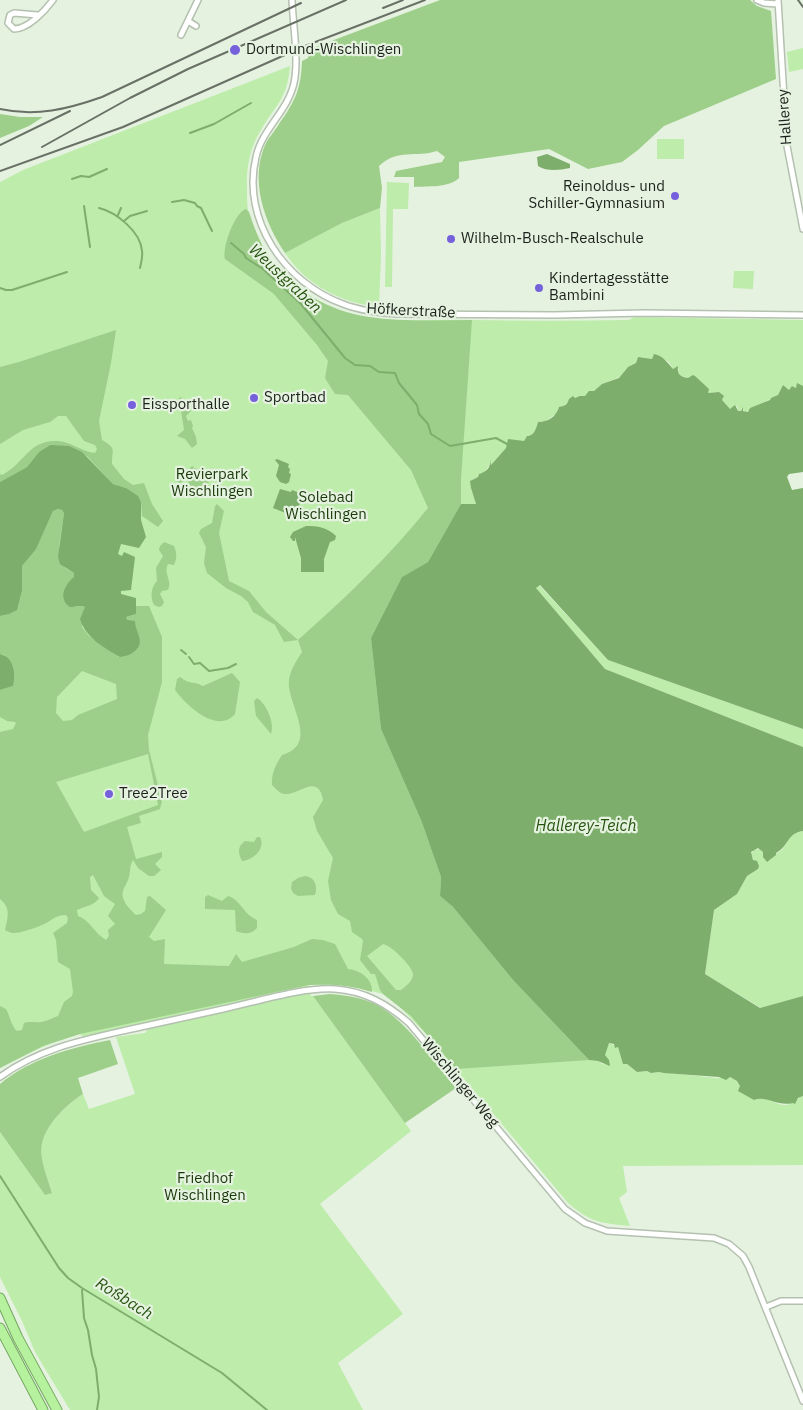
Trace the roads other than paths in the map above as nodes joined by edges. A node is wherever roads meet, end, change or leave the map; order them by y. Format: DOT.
graph roads {
  1 [pos="53,0"];
  2 [pos="198,0"];
  3 [pos="292,0"];
  4 [pos="758,0"];
  5 [pos="777,2"];
  6 [pos="38,15"];
  7 [pos="188,22"];
  8 [pos="196,26"];
  9 [pos="181,35"];
  10 [pos="803,229"];
  11 [pos="803,315"];
  12 [pos="0,1077"];
  13 [pos="0,1298"];
  14 [pos="803,1301"];
  15 [pos="766,1307"];
  16 [pos="0,1328"];
  17 [pos="31,1390"];
  18 [pos="803,1401"];
  19 [pos="37,1410"];
  20 [pos="43,1410"];
  21 [pos="58,1410"];
  1 -- 6 [label="street"];
  2 -- 7 [label="street"];
  3 -- 11 [label="street, Höfkerstraße"];
  4 -- 5 [label="street, Hallerey"];
  5 -- 10 [label="street, Hallerey"];
  6 -- 6 [label="street"];
  7 -- 8 [label="street"];
  7 -- 9 [label="street"];
  12 -- 15 [label="street, Wischlinger Weg"];
  13 -- 21 [label="highway"];
  14 -- 15 [label="street"];
  15 -- 18 [label="street, Wischlinger Weg"];
  16 -- 17 [label="highway"];
  17 -- 19 [label="highway"];
  17 -- 20 [label="highway"];
}
